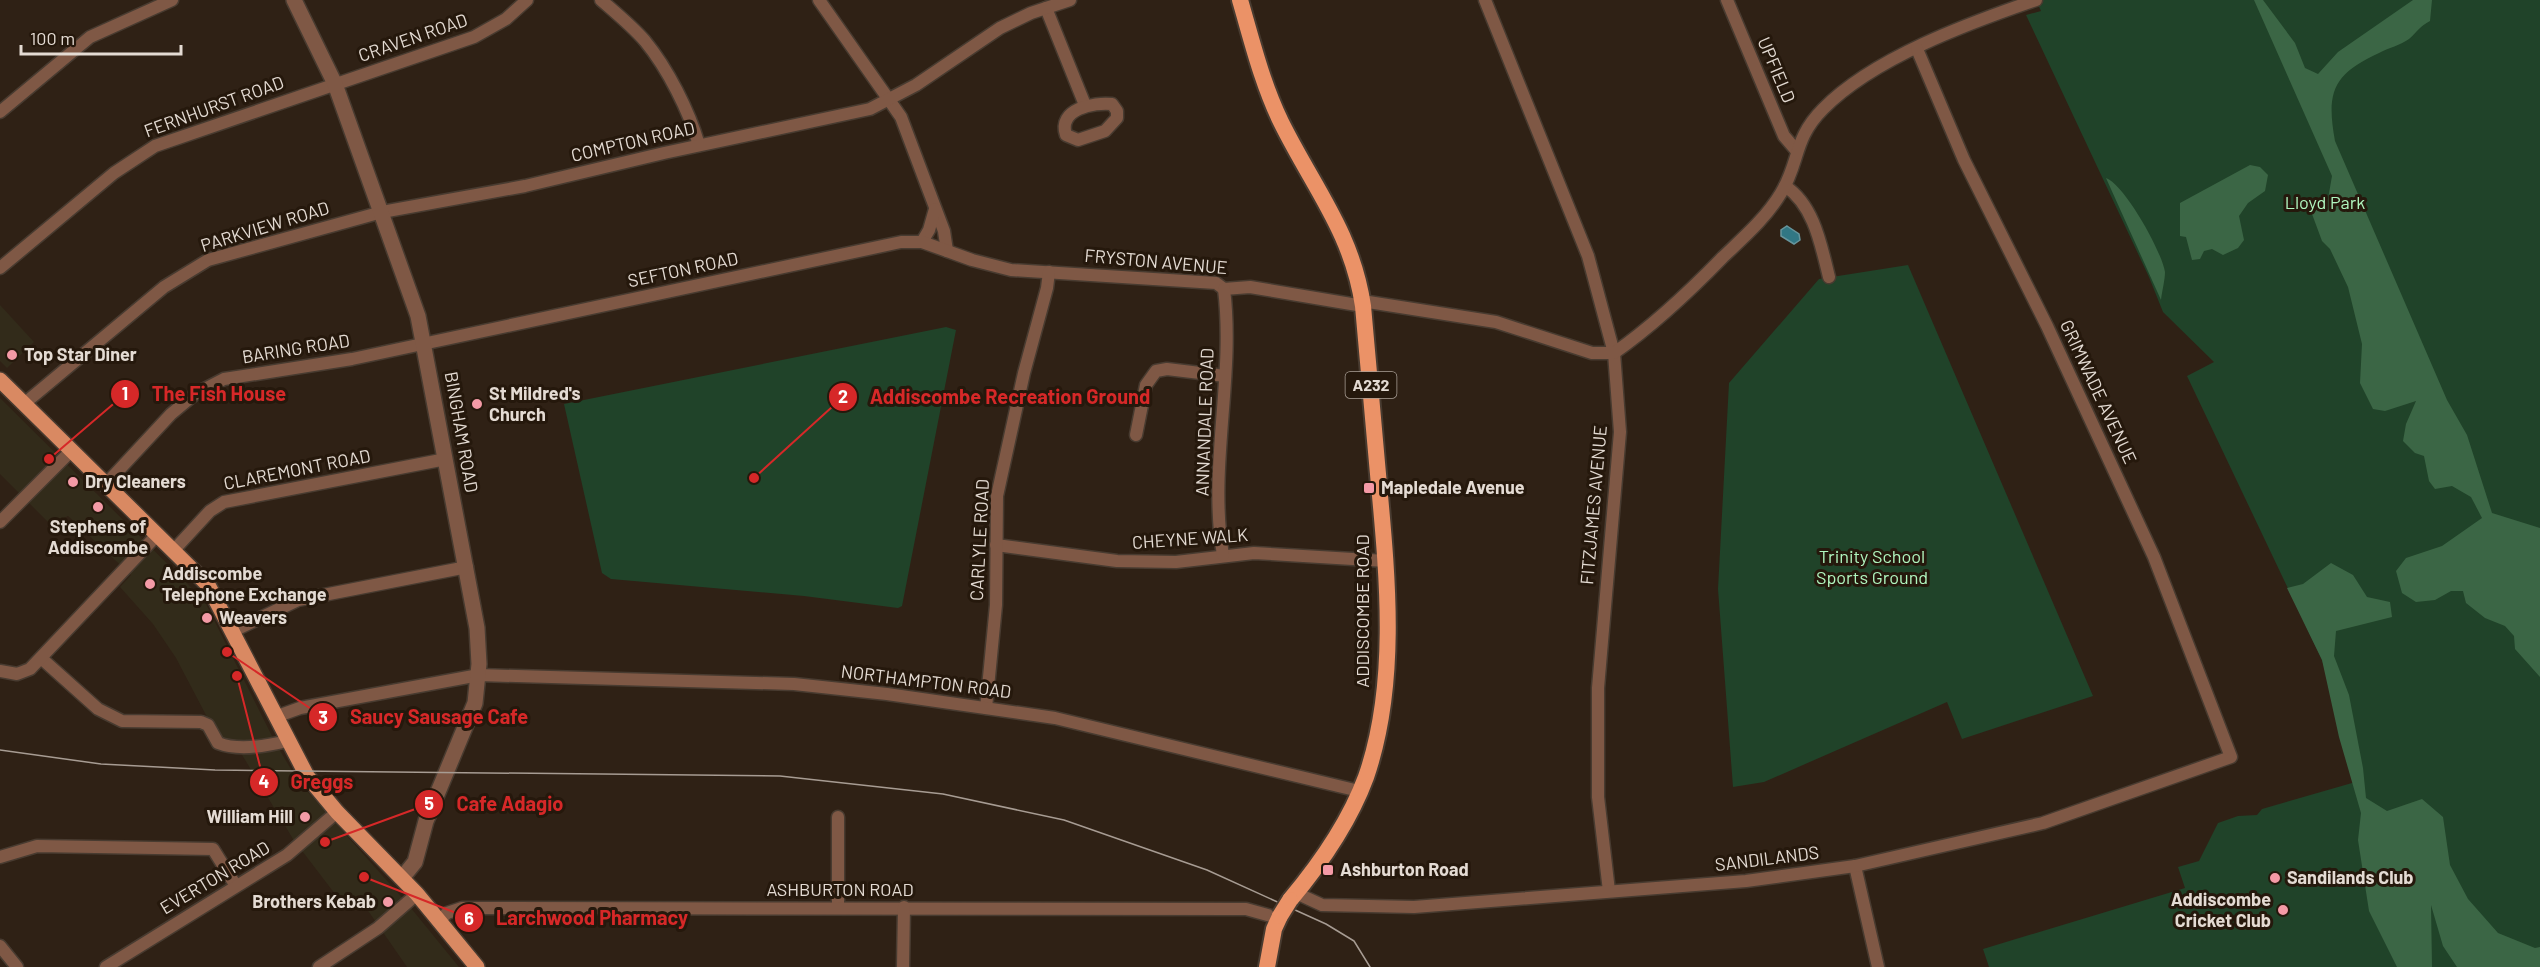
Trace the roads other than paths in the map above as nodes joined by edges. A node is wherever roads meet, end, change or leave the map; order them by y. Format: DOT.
graph roads {
  1 [pos="172,0"];
  2 [pos="294,0"];
  3 [pos="527,0"];
  4 [pos="601,0"];
  5 [pos="819,0"];
  6 [pos="1070,0"];
  7 [pos="1240,0"];
  8 [pos="1485,0"];
  9 [pos="1727,0"];
  10 [pos="2036,0"];
  11 [pos="1046,8"];
  12 [pos="1917,49"];
  13 [pos="336,84"];
  14 [pos="890,100"];
  15 [pos="1085,105"];
  16 [pos="0,112"];
  17 [pos="699,145"];
  18 [pos="1796,150"];
  19 [pos="1785,186"];
  20 [pos="935,209"];
  21 [pos="382,212"];
  22 [pos="922,242"];
  23 [pos="947,251"];
  24 [pos="0,268"];
  25 [pos="1048,272"];
  26 [pos="1829,278"];
  27 [pos="1224,289"];
  28 [pos="1362,304"];
  29 [pos="425,342"];
  30 [pos="1614,353"];
  31 [pos="1225,376"];
  32 [pos="0,380"];
  33 [pos="25,403"];
  34 [pos="1136,435"];
  35 [pos="72,450"];
  36 [pos="446,459"];
  37 [pos="105,485"];
  38 [pos="0,522"];
  39 [pos="158,535"];
  40 [pos="996,545"];
  41 [pos="174,550"];
  42 [pos="1223,555"];
  43 [pos="1386,561"];
  44 [pos="466,567"];
  45 [pos="233,631"];
  46 [pos="41,658"];
  47 [pos="0,671"];
  48 [pos="479,675"];
  49 [pos="986,708"];
  50 [pos="275,717"];
  51 [pos="287,741"];
  52 [pos="2230,757"];
  53 [pos="1359,791"];
  54 [pos="337,812"];
  55 [pos="838,817"];
  56 [pos="0,857"];
  57 [pos="1855,866"];
  58 [pos="402,879"];
  59 [pos="236,886"];
  60 [pos="1609,891"];
  61 [pos="417,894"];
  62 [pos="1293,897"];
  63 [pos="838,907"];
  64 [pos="904,908"];
  65 [pos="1279,917"];
  66 [pos="440,920"];
  67 [pos="0,946"];
  68 [pos="17,967"];
  69 [pos="106,967"];
  70 [pos="319,967"];
  71 [pos="477,967"];
  72 [pos="903,967"];
  73 [pos="1267,967"];
  74 [pos="1878,967"];
  1 -- 16 [label="street"];
  2 -- 13 [label="street, BINGHAM ROAD"];
  3 -- 13 [label="street, CRAVEN ROAD"];
  4 -- 17 [label="street"];
  5 -- 14 [label="street"];
  6 -- 11 [label="street, COMPTON ROAD"];
  7 -- 28 [label="highway, ADDISCOMBE ROAD / A232"];
  8 -- 30 [label="street, FITZJAMES AVENUE"];
  9 -- 18 [label="street, UPFIELD"];
  10 -- 12 [label="street"];
  11 -- 14 [label="street, COMPTON ROAD"];
  11 -- 15 [label="street"];
  12 -- 18 [label="street"];
  12 -- 52 [label="street, GRIMWADE AVENUE"];
  13 -- 21 [label="street, BINGHAM ROAD"];
  13 -- 24 [label="street, FERNHURST ROAD"];
  14 -- 17 [label="street, COMPTON ROAD"];
  14 -- 20 [label="street"];
  17 -- 21 [label="street, COMPTON ROAD"];
  18 -- 19 [label="street"];
  19 -- 26 [label="street"];
  19 -- 30 [label="street"];
  20 -- 22 [label="street"];
  20 -- 23 [label="street"];
  21 -- 29 [label="street, BINGHAM ROAD"];
  21 -- 33 [label="street, PARKVIEW ROAD"];
  22 -- 23 [label="street, SEFTON ROAD"];
  22 -- 29 [label="street, SEFTON ROAD"];
  23 -- 25 [label="street, FRYSTON AVENUE"];
  25 -- 27 [label="street, FRYSTON AVENUE"];
  25 -- 40 [label="street, CARLYLE ROAD"];
  27 -- 28 [label="street, FRYSTON AVENUE"];
  27 -- 31 [label="street, ANNANDALE ROAD"];
  28 -- 30 [label="street"];
  28 -- 43 [label="highway, ADDISCOMBE ROAD / A232"];
  29 -- 36 [label="street, BINGHAM ROAD"];
  29 -- 37 [label="street, BARING ROAD"];
  30 -- 60 [label="street, FITZJAMES AVENUE"];
  31 -- 34 [label="street"];
  31 -- 42 [label="street, ANNANDALE ROAD"];
  32 -- 33 [label="main road"];
  33 -- 35 [label="main road"];
  35 -- 37 [label="main road"];
  35 -- 38 [label="street"];
  36 -- 41 [label="street, CLAREMONT ROAD"];
  36 -- 44 [label="street, BINGHAM ROAD"];
  37 -- 39 [label="main road"];
  39 -- 41 [label="main road"];
  39 -- 46 [label="street"];
  40 -- 42 [label="street, CHEYNE WALK"];
  40 -- 49 [label="street, CARLYLE ROAD"];
  41 -- 45 [label="main road"];
  42 -- 43 [label="street, CHEYNE WALK"];
  43 -- 53 [label="highway, ADDISCOMBE ROAD / A232"];
  44 -- 45 [label="street"];
  44 -- 48 [label="street, BINGHAM ROAD"];
  45 -- 50 [label="main road"];
  46 -- 47 [label="street"];
  46 -- 51 [label="street"];
  48 -- 49 [label="street, NORTHAMPTON ROAD"];
  48 -- 50 [label="street, NORTHAMPTON ROAD"];
  48 -- 58 [label="street, BINGHAM ROAD"];
  49 -- 53 [label="street, NORTHAMPTON ROAD"];
  50 -- 51 [label="main road"];
  51 -- 54 [label="main road"];
  52 -- 57 [label="street, SANDILANDS"];
  53 -- 62 [label="highway, ADDISCOMBE ROAD / A232"];
  54 -- 58 [label="main road"];
  54 -- 59 [label="street, EVERTON ROAD"];
  55 -- 63 [label="street"];
  56 -- 59 [label="street"];
  57 -- 60 [label="street, SANDILANDS"];
  57 -- 74 [label="street"];
  58 -- 61 [label="main road"];
  59 -- 69 [label="street, EVERTON ROAD"];
  60 -- 62 [label="street, SANDILANDS"];
  61 -- 66 [label="main road"];
  61 -- 70 [label="street"];
  62 -- 65 [label="highway, ADDISCOMBE ROAD / A232, bridge"];
  63 -- 64 [label="street, ASHBURTON ROAD"];
  63 -- 66 [label="street, ASHBURTON ROAD"];
  64 -- 65 [label="street, ASHBURTON ROAD"];
  64 -- 72 [label="street"];
  65 -- 73 [label="highway, ADDISCOMBE ROAD / A232"];
  66 -- 71 [label="main road"];
  67 -- 68 [label="street"];
}
